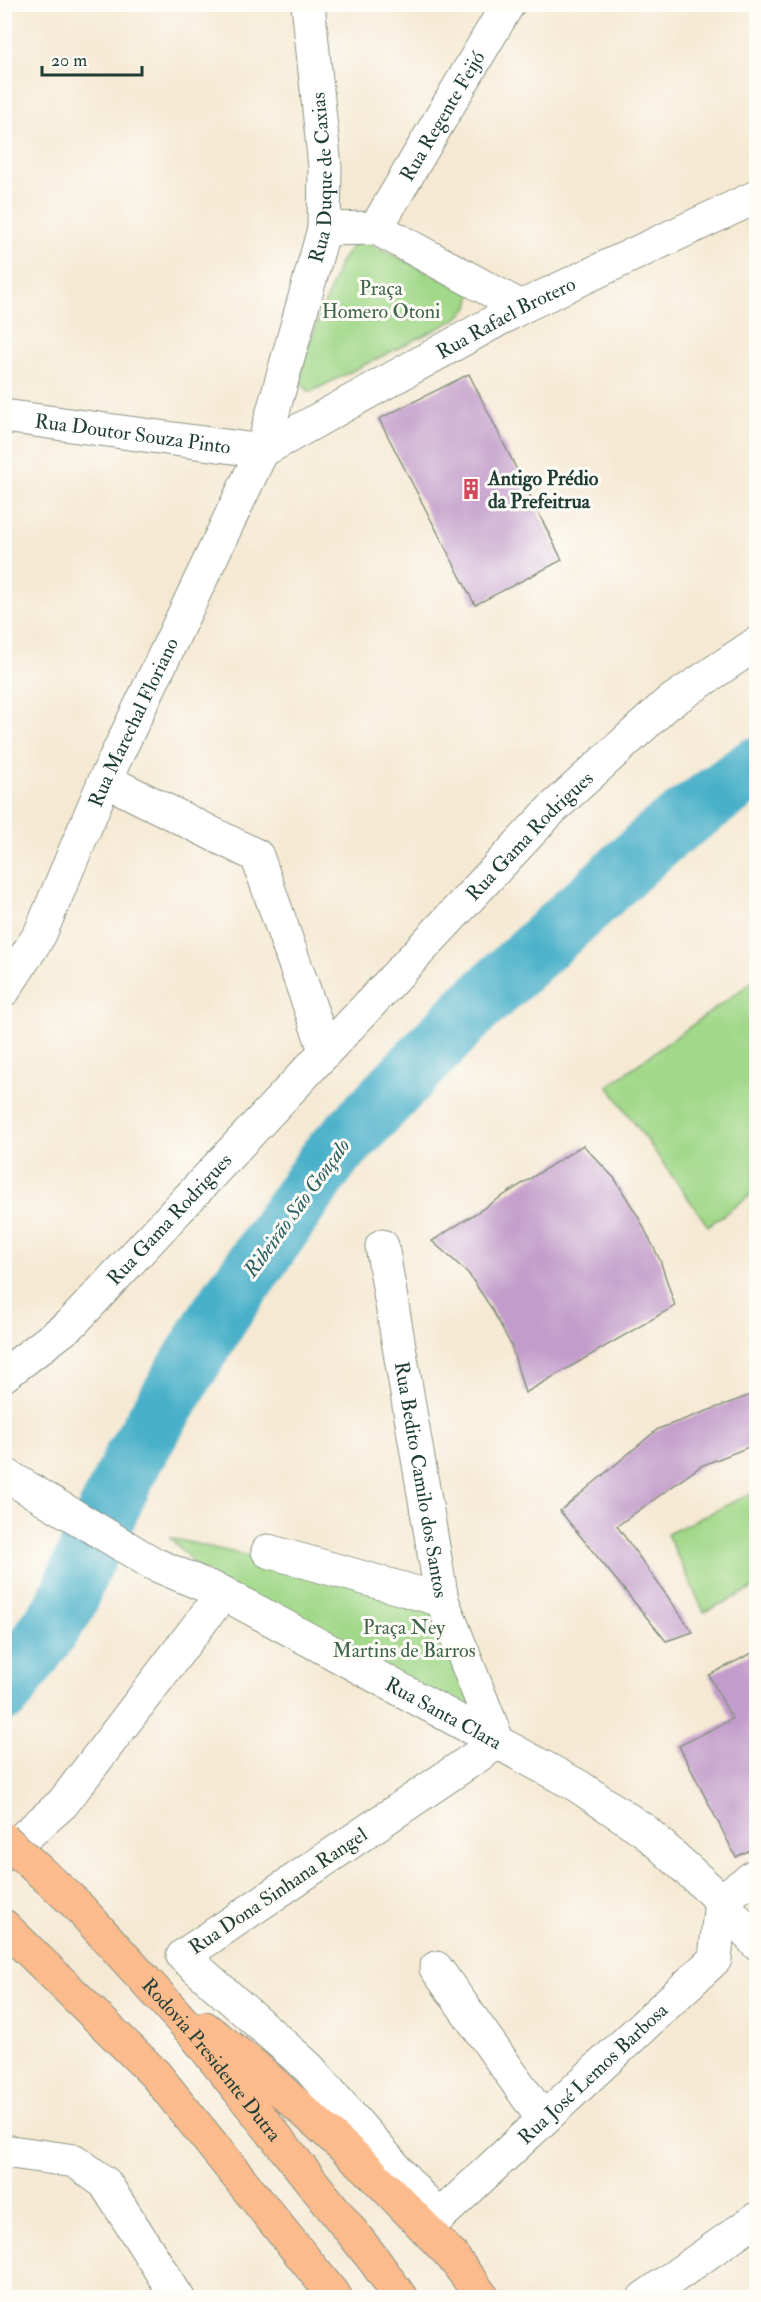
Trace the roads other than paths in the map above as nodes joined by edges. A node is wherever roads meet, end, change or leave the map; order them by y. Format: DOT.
graph roads {
  1 [pos="308,4"];
  2 [pos="508,4"];
  3 [pos="756,196"];
  4 [pos="376,228"];
  5 [pos="324,229"];
  6 [pos="521,307"];
  7 [pos="4,416"];
  8 [pos="262,451"];
  9 [pos="756,644"];
  10 [pos="105,780"];
  11 [pos="4,990"];
  12 [pos="325,1050"];
  13 [pos="382,1246"];
  14 [pos="4,1375"];
  15 [pos="6,1475"];
  16 [pos="268,1551"];
  17 [pos="223,1593"];
  18 [pos="442,1600"];
  19 [pos="498,1742"];
  20 [pos="4,1839"];
  21 [pos="4,1855"];
  22 [pos="756,1875"];
  23 [pos="721,1900"];
  24 [pos="4,1926"];
  25 [pos="756,1943"];
  26 [pos="436,1968"];
  27 [pos="148,1983"];
  28 [pos="543,2119"];
  29 [pos="4,2151"];
  30 [pos="756,2219"];
  31 [pos="432,2223"];
  32 [pos="178,2298"];
  33 [pos="336,2298"];
  34 [pos="401,2298"];
  35 [pos="483,2298"];
  36 [pos="644,2298"];
  1 -- 5 [label="street, Rua Duque de Caxias"];
  2 -- 4 [label="street, Rua Regente Feijó"];
  3 -- 6 [label="street, Rua Rafael Brotero"];
  4 -- 5 [label="street"];
  4 -- 6 [label="street"];
  5 -- 8 [label="street, Rua Duque de Caxias"];
  6 -- 8 [label="street, Rua Rafael Brotero"];
  7 -- 8 [label="street, Rua Doutor Souza Pinto"];
  8 -- 10 [label="street, Rua Marechal Floriano"];
  9 -- 12 [label="street, Rua Gama Rodrigues"];
  10 -- 11 [label="street, Rua Marechal Floriano"];
  10 -- 12 [label="street"];
  12 -- 14 [label="street, Rua Gama Rodrigues"];
  13 -- 18 [label="street, Rua Bedito Camilo dos Santos"];
  15 -- 17 [label="street, Rua Santa Clara"];
  16 -- 18 [label="street"];
  17 -- 19 [label="street, Rua Santa Clara"];
  17 -- 21 [label="street"];
  18 -- 19 [label="street, Rua Bedito Camilo dos Santos"];
  19 -- 23 [label="street, Rua Santa Clara"];
  19 -- 31 [label="street, Rua Dona Sinhana Rangel"];
  20 -- 27 [label="highway, Rodovia Presidente Dutra, bridge"];
  22 -- 23 [label="street"];
  23 -- 25 [label="street, Rua Santa Clara"];
  23 -- 28 [label="street, Rua José Lemos Barbosa"];
  24 -- 33 [label="highway"];
  26 -- 28 [label="street"];
  27 -- 31 [label="highway"];
  27 -- 34 [label="highway, Rodovia Presidente Dutra"];
  28 -- 31 [label="street, Rua José Lemos Barbosa"];
  29 -- 32 [label="street"];
  30 -- 36 [label="street"];
  31 -- 35 [label="highway"];
}
